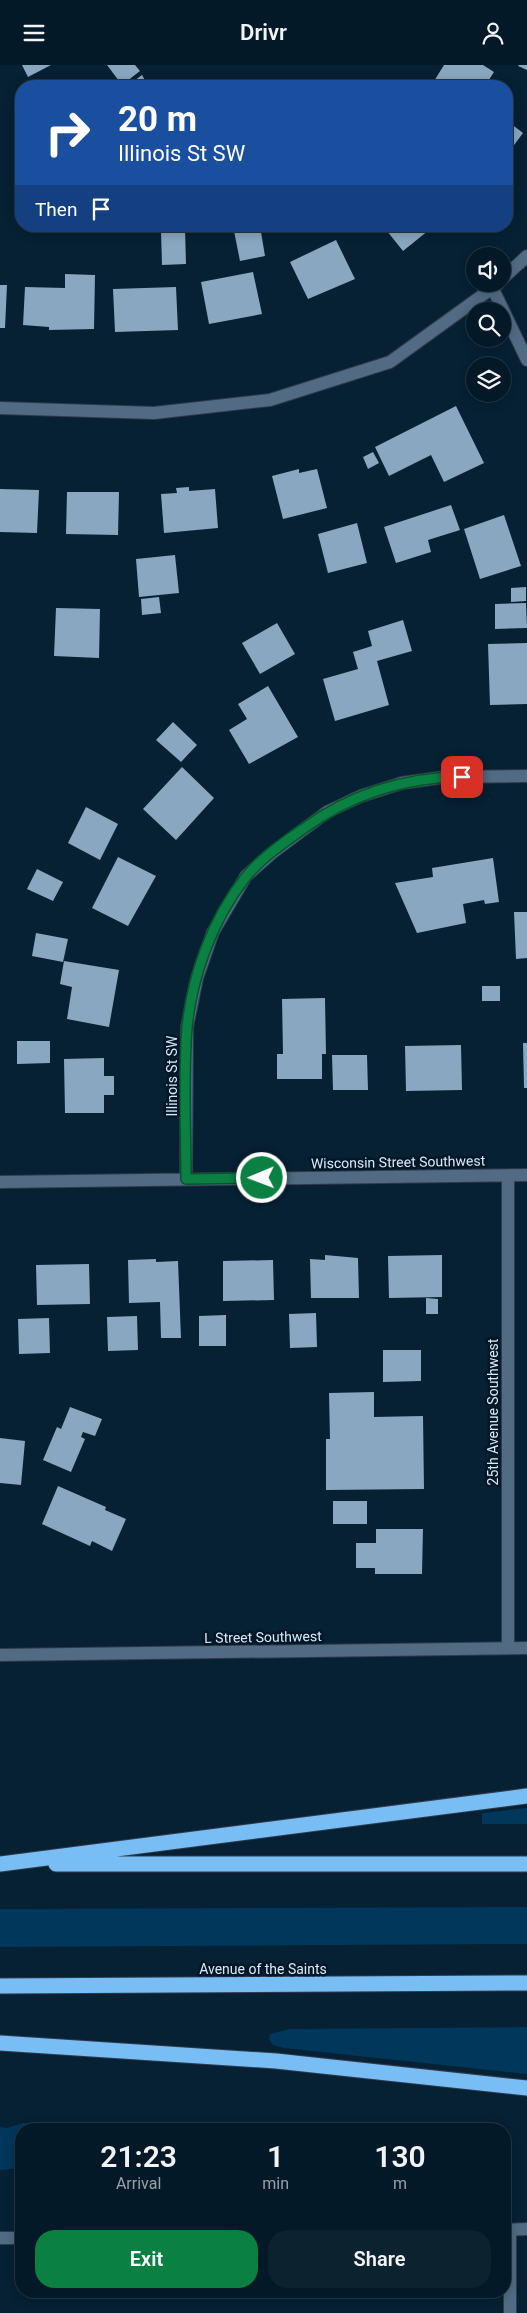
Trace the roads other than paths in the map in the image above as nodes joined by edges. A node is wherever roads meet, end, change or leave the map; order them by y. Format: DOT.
graph roads {
  1 [pos="527,257"];
  2 [pos="511,271"];
  3 [pos="487,292"];
  4 [pos="498,292"];
  5 [pos="527,360"];
  6 [pos="0,408"];
  7 [pos="527,776"];
  8 [pos="527,1175"];
  9 [pos="508,1176"];
  10 [pos="186,1179"];
  11 [pos="0,1182"];
  12 [pos="527,1648"];
  13 [pos="508,1649"];
  14 [pos="0,1655"];
  15 [pos="527,1796"];
  16 [pos="0,1864"];
  17 [pos="527,1864"];
  18 [pos="527,1983"];
  19 [pos="0,1986"];
  20 [pos="0,2043"];
  21 [pos="527,2089"];
  22 [pos="527,2229"];
  23 [pos="511,2230"];
  24 [pos="0,2238"];
  25 [pos="15,2238"];
  26 [pos="509,2298"];
  27 [pos="510,2313"];
  1 -- 2 [label="street"];
  3 -- 6 [label="street"];
  4 -- 5 [label="street"];
  7 -- 10 [label="street, Illinois St SW"];
  8 -- 9 [label="street, Wisconsin Street Southwest"];
  9 -- 10 [label="street, Wisconsin Street Southwest"];
  9 -- 13 [label="street, 25th Avenue Southwest"];
  10 -- 11 [label="street, Wisconsin Street Southwest"];
  12 -- 13 [label="street, L Street Southwest"];
  13 -- 14 [label="street, L Street Southwest"];
  15 -- 16 [label="highway"];
  16 -- 17 [label="highway"];
  18 -- 19 [label="highway, Avenue of the Saints"];
  20 -- 21 [label="highway"];
  22 -- 23 [label="street"];
  24 -- 25 [label="street"];
  26 -- 27 [label="street"];
}
